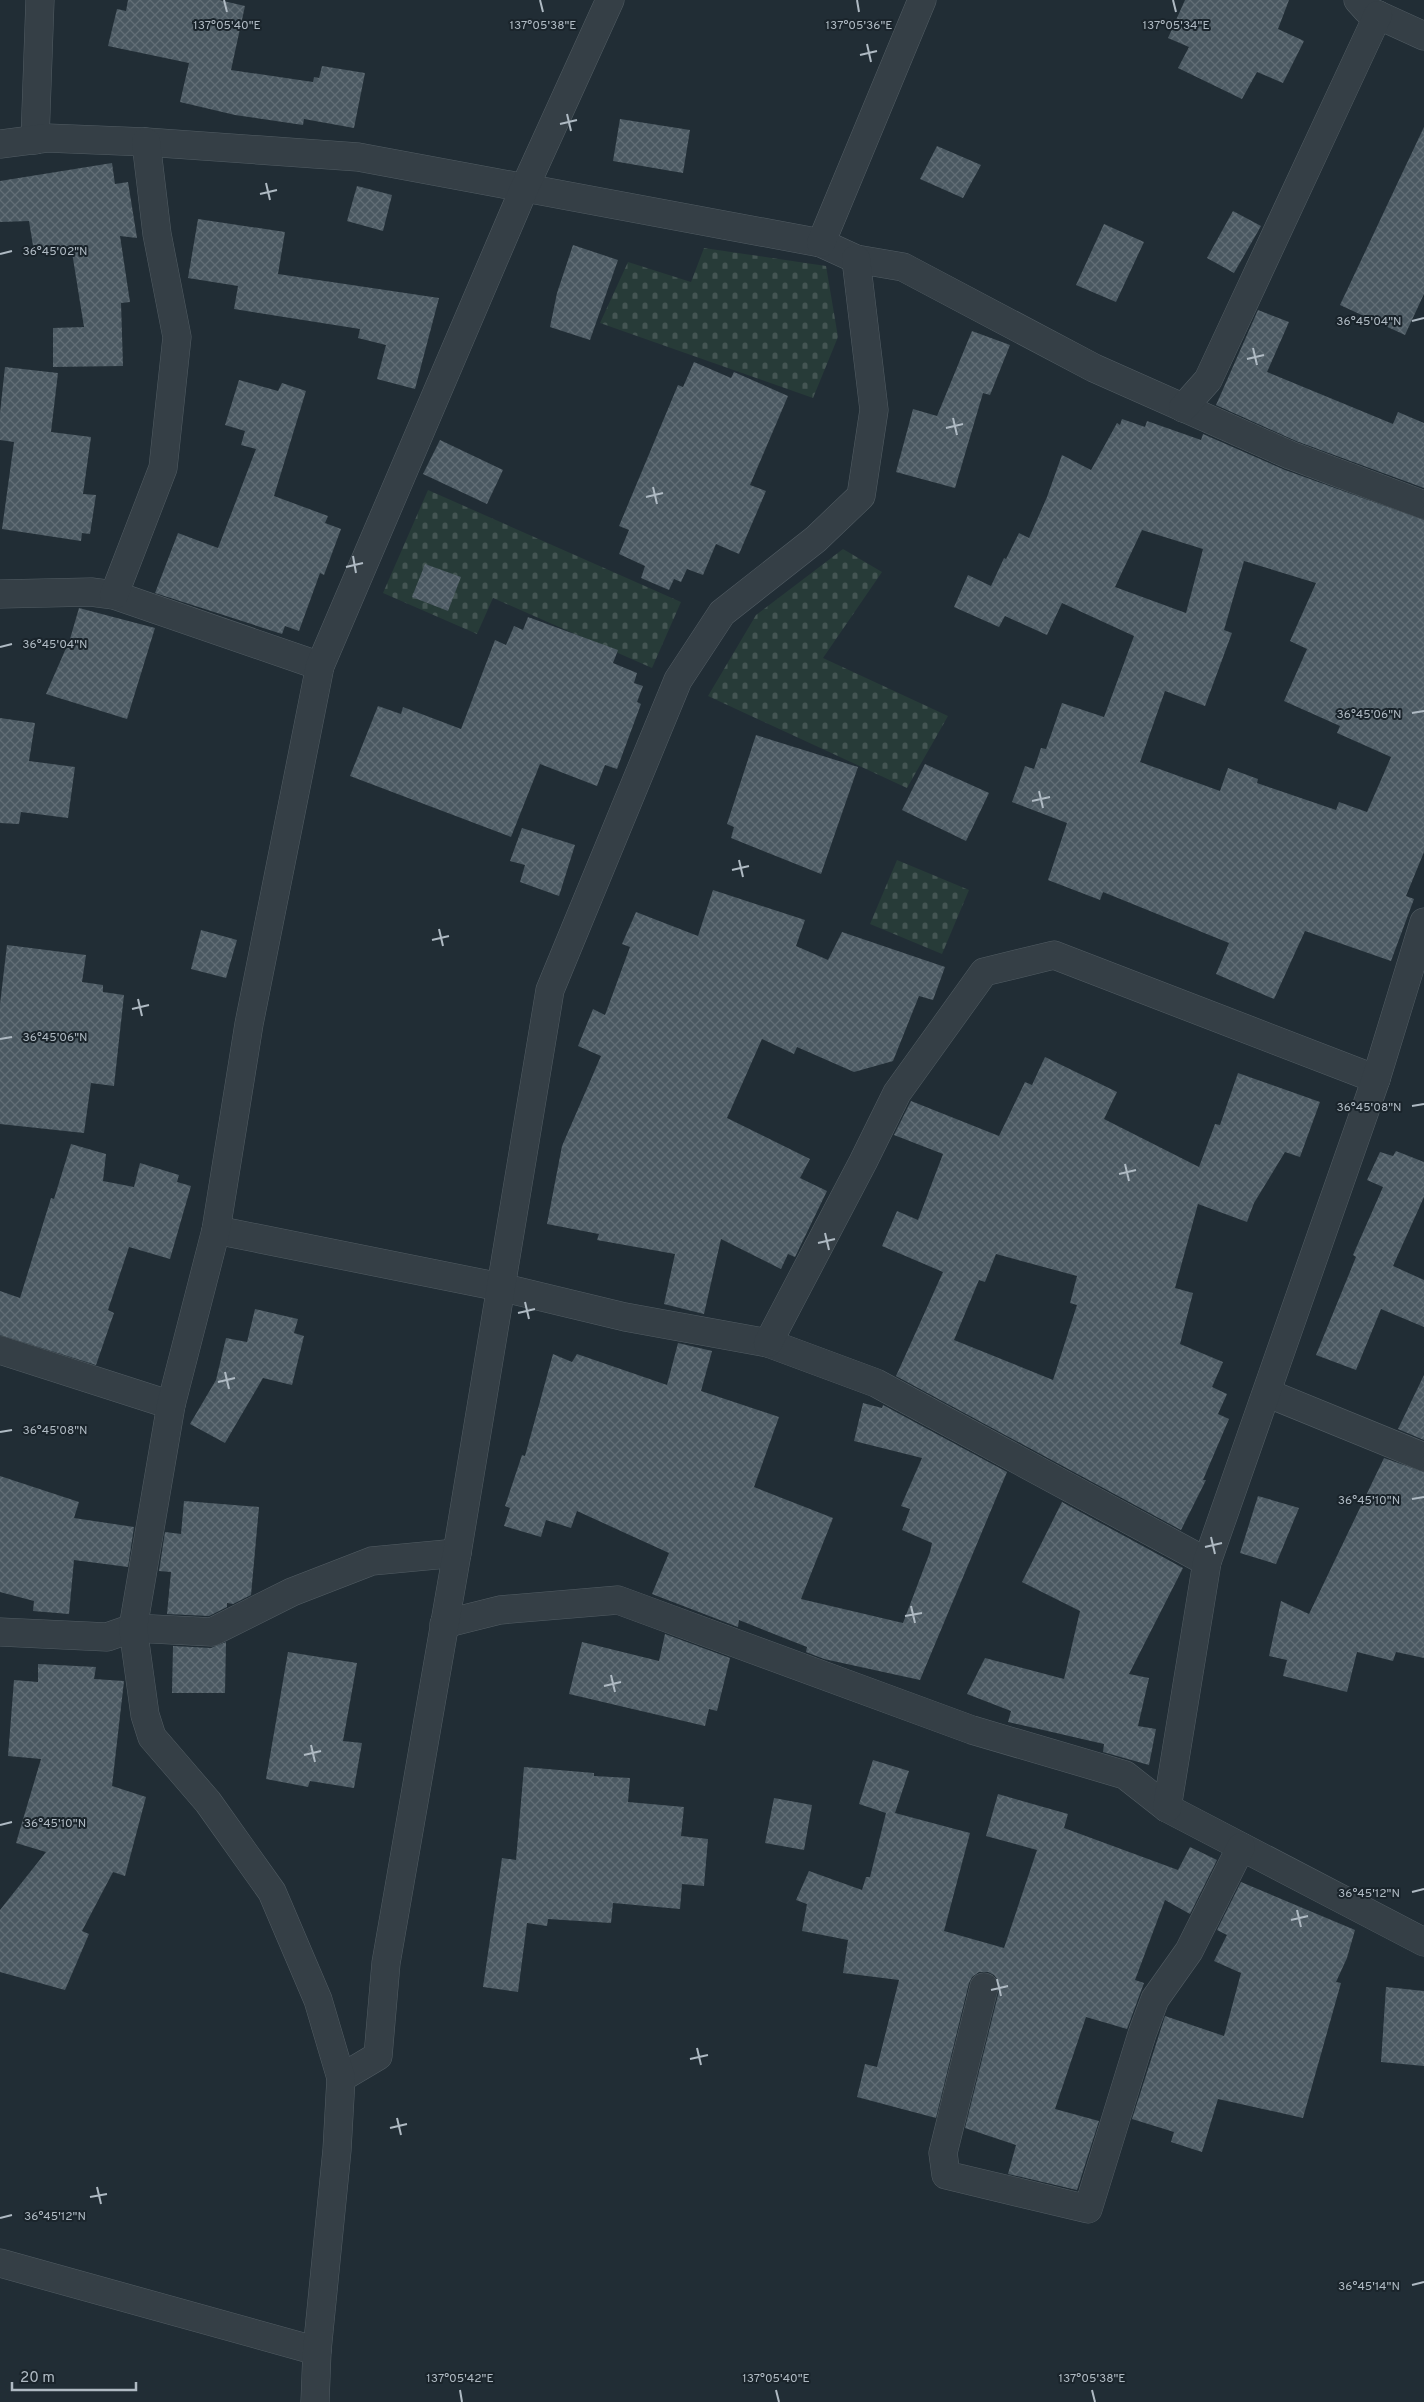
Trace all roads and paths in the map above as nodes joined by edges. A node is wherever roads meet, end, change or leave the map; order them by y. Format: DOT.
graph roads {
  1 [pos="40,0"];
  2 [pos="610,0"];
  3 [pos="922,0"];
  4 [pos="1368,8"];
  5 [pos="1424,36"];
  6 [pos="35,140"];
  7 [pos="146,142"];
  8 [pos="0,144"];
  9 [pos="524,189"];
  10 [pos="821,242"];
  11 [pos="856,259"];
  12 [pos="1183,408"];
  13 [pos="1424,505"];
  14 [pos="0,594"];
  15 [pos="114,595"];
  16 [pos="320,666"];
  17 [pos="1424,922"];
  18 [pos="1376,1079"];
  19 [pos="216,1230"];
  20 [pos="500,1287"];
  21 [pos="768,1342"];
  22 [pos="0,1350"];
  23 [pos="1266,1393"];
  24 [pos="171,1406"];
  25 [pos="1424,1457"];
  26 [pos="457,1553"];
  27 [pos="1207,1562"];
  28 [pos="444,1624"];
  29 [pos="134,1628"];
  30 [pos="0,1632"];
  31 [pos="1167,1808"];
  32 [pos="1241,1847"];
  33 [pos="1424,1942"];
  34 [pos="984,1987"];
  35 [pos="341,2078"];
  36 [pos="0,2263"];
  37 [pos="317,2350"];
  38 [pos="315,2402"];
  1 -- 6 [label="street"];
  2 -- 9 [label="street"];
  3 -- 10 [label="street"];
  4 -- 5 [label="street"];
  4 -- 12 [label="street"];
  6 -- 7 [label="street"];
  6 -- 8 [label="street"];
  7 -- 9 [label="street"];
  7 -- 15 [label="street"];
  9 -- 10 [label="street"];
  9 -- 16 [label="street"];
  10 -- 11 [label="street"];
  11 -- 12 [label="street"];
  11 -- 20 [label="street"];
  12 -- 13 [label="street"];
  14 -- 15 [label="street"];
  15 -- 16 [label="street"];
  16 -- 19 [label="street"];
  17 -- 18 [label="street"];
  18 -- 21 [label="street"];
  18 -- 23 [label="street"];
  19 -- 20 [label="street"];
  19 -- 24 [label="street"];
  20 -- 21 [label="street"];
  20 -- 26 [label="street"];
  21 -- 27 [label="street"];
  22 -- 24 [label="street"];
  23 -- 25 [label="street"];
  23 -- 27 [label="street"];
  24 -- 29 [label="street"];
  26 -- 28 [label="street"];
  26 -- 29 [label="street"];
  27 -- 31 [label="street"];
  28 -- 31 [label="street"];
  28 -- 35 [label="street"];
  29 -- 30 [label="street"];
  29 -- 35 [label="street"];
  31 -- 32 [label="street"];
  32 -- 33 [label="street"];
  32 -- 34 [label="street"];
  35 -- 37 [label="street"];
  36 -- 37 [label="street"];
  37 -- 38 [label="street"];
}
